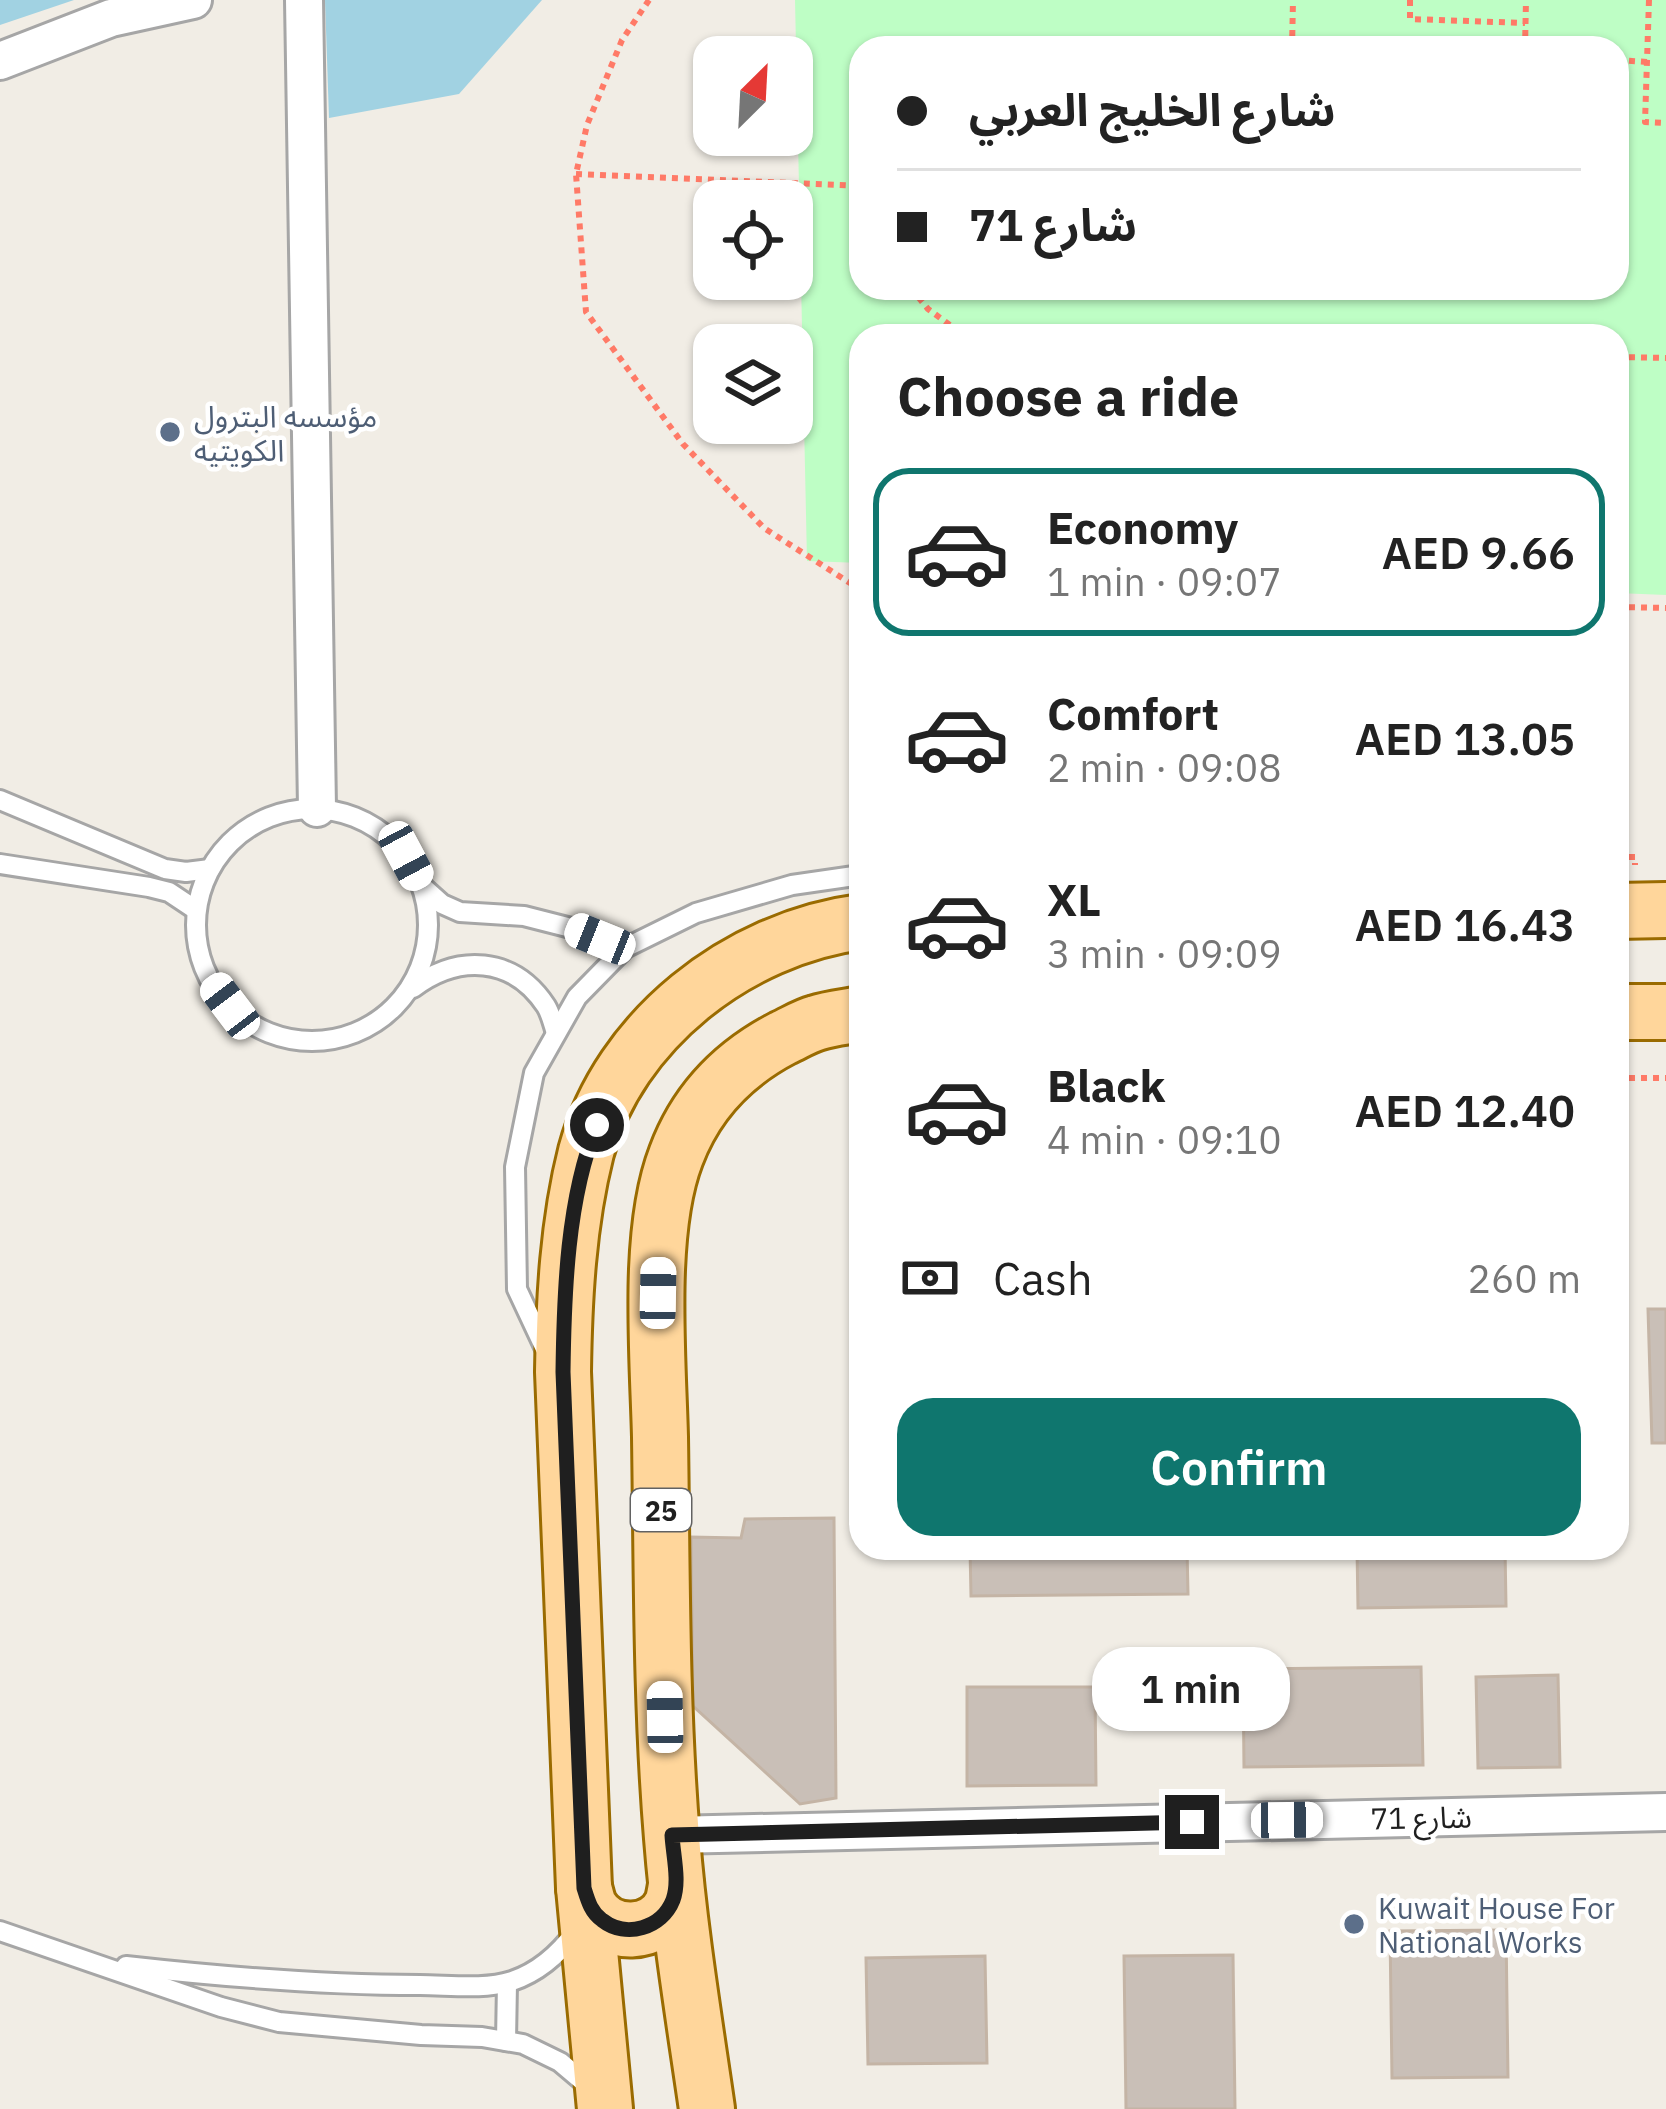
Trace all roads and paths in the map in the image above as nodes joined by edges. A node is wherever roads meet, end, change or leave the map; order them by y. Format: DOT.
graph roads {
  1 [pos="193,0"];
  2 [pos="304,0"];
  3 [pos="649,0"];
  4 [pos="1293,0"];
  5 [pos="1410,0"];
  6 [pos="1526,0"];
  7 [pos="1649,0"];
  8 [pos="1525,23"];
  9 [pos="1292,36"];
  10 [pos="1525,36"];
  11 [pos="0,61"];
  12 [pos="1629,61"];
  13 [pos="1648,62"];
  14 [pos="1666,123"];
  15 [pos="576,174"];
  16 [pos="849,185"];
  17 [pos="921,300"];
  18 [pos="949,324"];
  19 [pos="1629,357"];
  20 [pos="1666,358"];
  21 [pos="849,582"];
  22 [pos="1629,607"];
  23 [pos="1666,608"];
  24 [pos="0,800"];
  25 [pos="316,808"];
  26 [pos="0,864"];
  27 [pos="210,869"];
  28 [pos="849,877"];
  29 [pos="423,887"];
  30 [pos="196,910"];
  31 [pos="1629,910"];
  32 [pos="1666,910"];
  33 [pos="849,925"];
  34 [pos="626,948"];
  35 [pos="409,991"];
  36 [pos="1629,1012"];
  37 [pos="1666,1012"];
  38 [pos="849,1016"];
  39 [pos="556,1033"];
  40 [pos="1629,1078"];
  41 [pos="1666,1078"];
  42 [pos="564,1388"];
  43 [pos="1666,1811"];
  44 [pos="674,1860"];
  45 [pos="585,1903"];
  46 [pos="0,1931"];
  47 [pos="85,1961"];
  48 [pos="507,1983"];
  49 [pos="506,2041"];
  50 [pos="604,2105"];
  51 [pos="706,2109"];
  1 -- 11 [label="street"];
  2 -- 25 [label="street"];
  3 -- 15 [label="path"];
  4 -- 9 [label="path"];
  5 -- 8 [label="path"];
  6 -- 8 [label="path"];
  7 -- 13 [label="path"];
  8 -- 10 [label="path"];
  12 -- 13 [label="path"];
  13 -- 14 [label="path"];
  15 -- 16 [label="path"];
  15 -- 21 [label="path"];
  17 -- 18 [label="path"];
  19 -- 20 [label="path"];
  22 -- 23 [label="path"];
  24 -- 27 [label="lane"];
  25 -- 27 [label="lane"];
  25 -- 29 [label="lane"];
  26 -- 30 [label="lane"];
  27 -- 30 [label="lane"];
  28 -- 34 [label="lane"];
  29 -- 34 [label="lane"];
  29 -- 35 [label="lane"];
  30 -- 35 [label="lane"];
  31 -- 32 [label="main road"];
  33 -- 42 [label="main road"];
  34 -- 39 [label="lane"];
  35 -- 39 [label="lane"];
  36 -- 37 [label="main road"];
  38 -- 44 [label="main road, 25"];
  39 -- 42 [label="lane"];
  40 -- 41 [label="path"];
  42 -- 45 [label="main road"];
  43 -- 44 [label="street, شارع 71"];
  44 -- 45 [label="main road"];
  44 -- 51 [label="main road, 25"];
  45 -- 48 [label="lane"];
  45 -- 50 [label="main road"];
  46 -- 47 [label="lane"];
  47 -- 48 [label="lane"];
  47 -- 49 [label="lane"];
  48 -- 49 [label="lane"];
  49 -- 50 [label="lane"];
}
